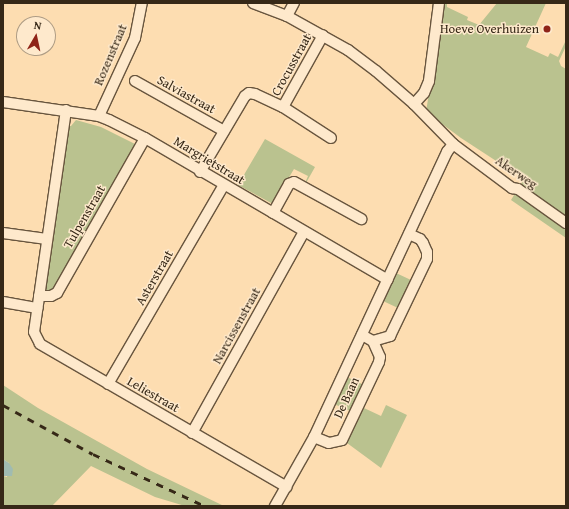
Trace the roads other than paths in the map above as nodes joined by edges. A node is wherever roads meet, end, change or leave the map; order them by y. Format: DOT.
graph roads {
  1 [pos="142,3"];
  2 [pos="253,3"];
  3 [pos="294,3"];
  4 [pos="439,3"];
  5 [pos="287,16"];
  6 [pos="323,35"];
  7 [pos="135,81"];
  8 [pos="3,102"];
  9 [pos="414,104"];
  10 [pos="283,107"];
  11 [pos="66,110"];
  12 [pos="99,116"];
  13 [pos="224,131"];
  14 [pos="145,138"];
  15 [pos="331,138"];
  16 [pos="453,144"];
  17 [pos="200,172"];
  18 [pos="224,185"];
  19 [pos="273,213"];
  20 [pos="361,219"];
  21 [pos="566,223"];
  22 [pos="304,232"];
  23 [pos="3,233"];
  24 [pos="408,234"];
  25 [pos="47,239"];
  26 [pos="388,280"];
  27 [pos="39,296"];
  28 [pos="3,302"];
  29 [pos="37,308"];
  30 [pos="362,335"];
  31 [pos="374,341"];
  32 [pos="108,384"];
  33 [pos="192,433"];
  34 [pos="314,437"];
  35 [pos="287,487"];
  36 [pos="275,506"];
  1 -- 12 [label="street, Rozenstraat"];
  2 -- 5 [label="street, Akerweg"];
  3 -- 5 [label="street"];
  4 -- 9 [label="street"];
  5 -- 6 [label="street, Akerweg"];
  6 -- 9 [label="street, Akerweg"];
  6 -- 10 [label="street, Crocusstraat"];
  7 -- 13 [label="street, Salviastraat"];
  8 -- 11 [label="street, Margrietstraat"];
  9 -- 16 [label="street, Akerweg"];
  10 -- 13 [label="street, Crocusstraat"];
  10 -- 15 [label="street, Crocusstraat"];
  11 -- 12 [label="street, Margrietstraat"];
  11 -- 25 [label="street, Tulpenstraat"];
  12 -- 14 [label="street, Margrietstraat"];
  13 -- 17 [label="street, Crocusstraat"];
  14 -- 17 [label="street, Margrietstraat"];
  14 -- 27 [label="street, Tulpenstraat"];
  16 -- 21 [label="street, Akerweg"];
  16 -- 24 [label="street, De Baan"];
  17 -- 18 [label="street, Margrietstraat"];
  18 -- 19 [label="street, Margrietstraat"];
  18 -- 32 [label="street, Asterstraat"];
  19 -- 20 [label="street"];
  19 -- 22 [label="street, Margrietstraat"];
  22 -- 26 [label="street, Margrietstraat"];
  22 -- 33 [label="street, Narcissenstraat"];
  23 -- 25 [label="street"];
  24 -- 26 [label="street, De Baan"];
  24 -- 31 [label="street"];
  25 -- 27 [label="street, Tulpenstraat"];
  26 -- 30 [label="street, De Baan"];
  27 -- 29 [label="street, Tulpenstraat"];
  28 -- 29 [label="street"];
  29 -- 32 [label="street, Leliestraat"];
  30 -- 31 [label="street"];
  30 -- 34 [label="street, De Baan"];
  31 -- 34 [label="street, De Baan"];
  32 -- 33 [label="street, Leliestraat"];
  33 -- 35 [label="street, Leliestraat"];
  34 -- 35 [label="street, De Baan"];
  35 -- 36 [label="street, De Baan"];
}
